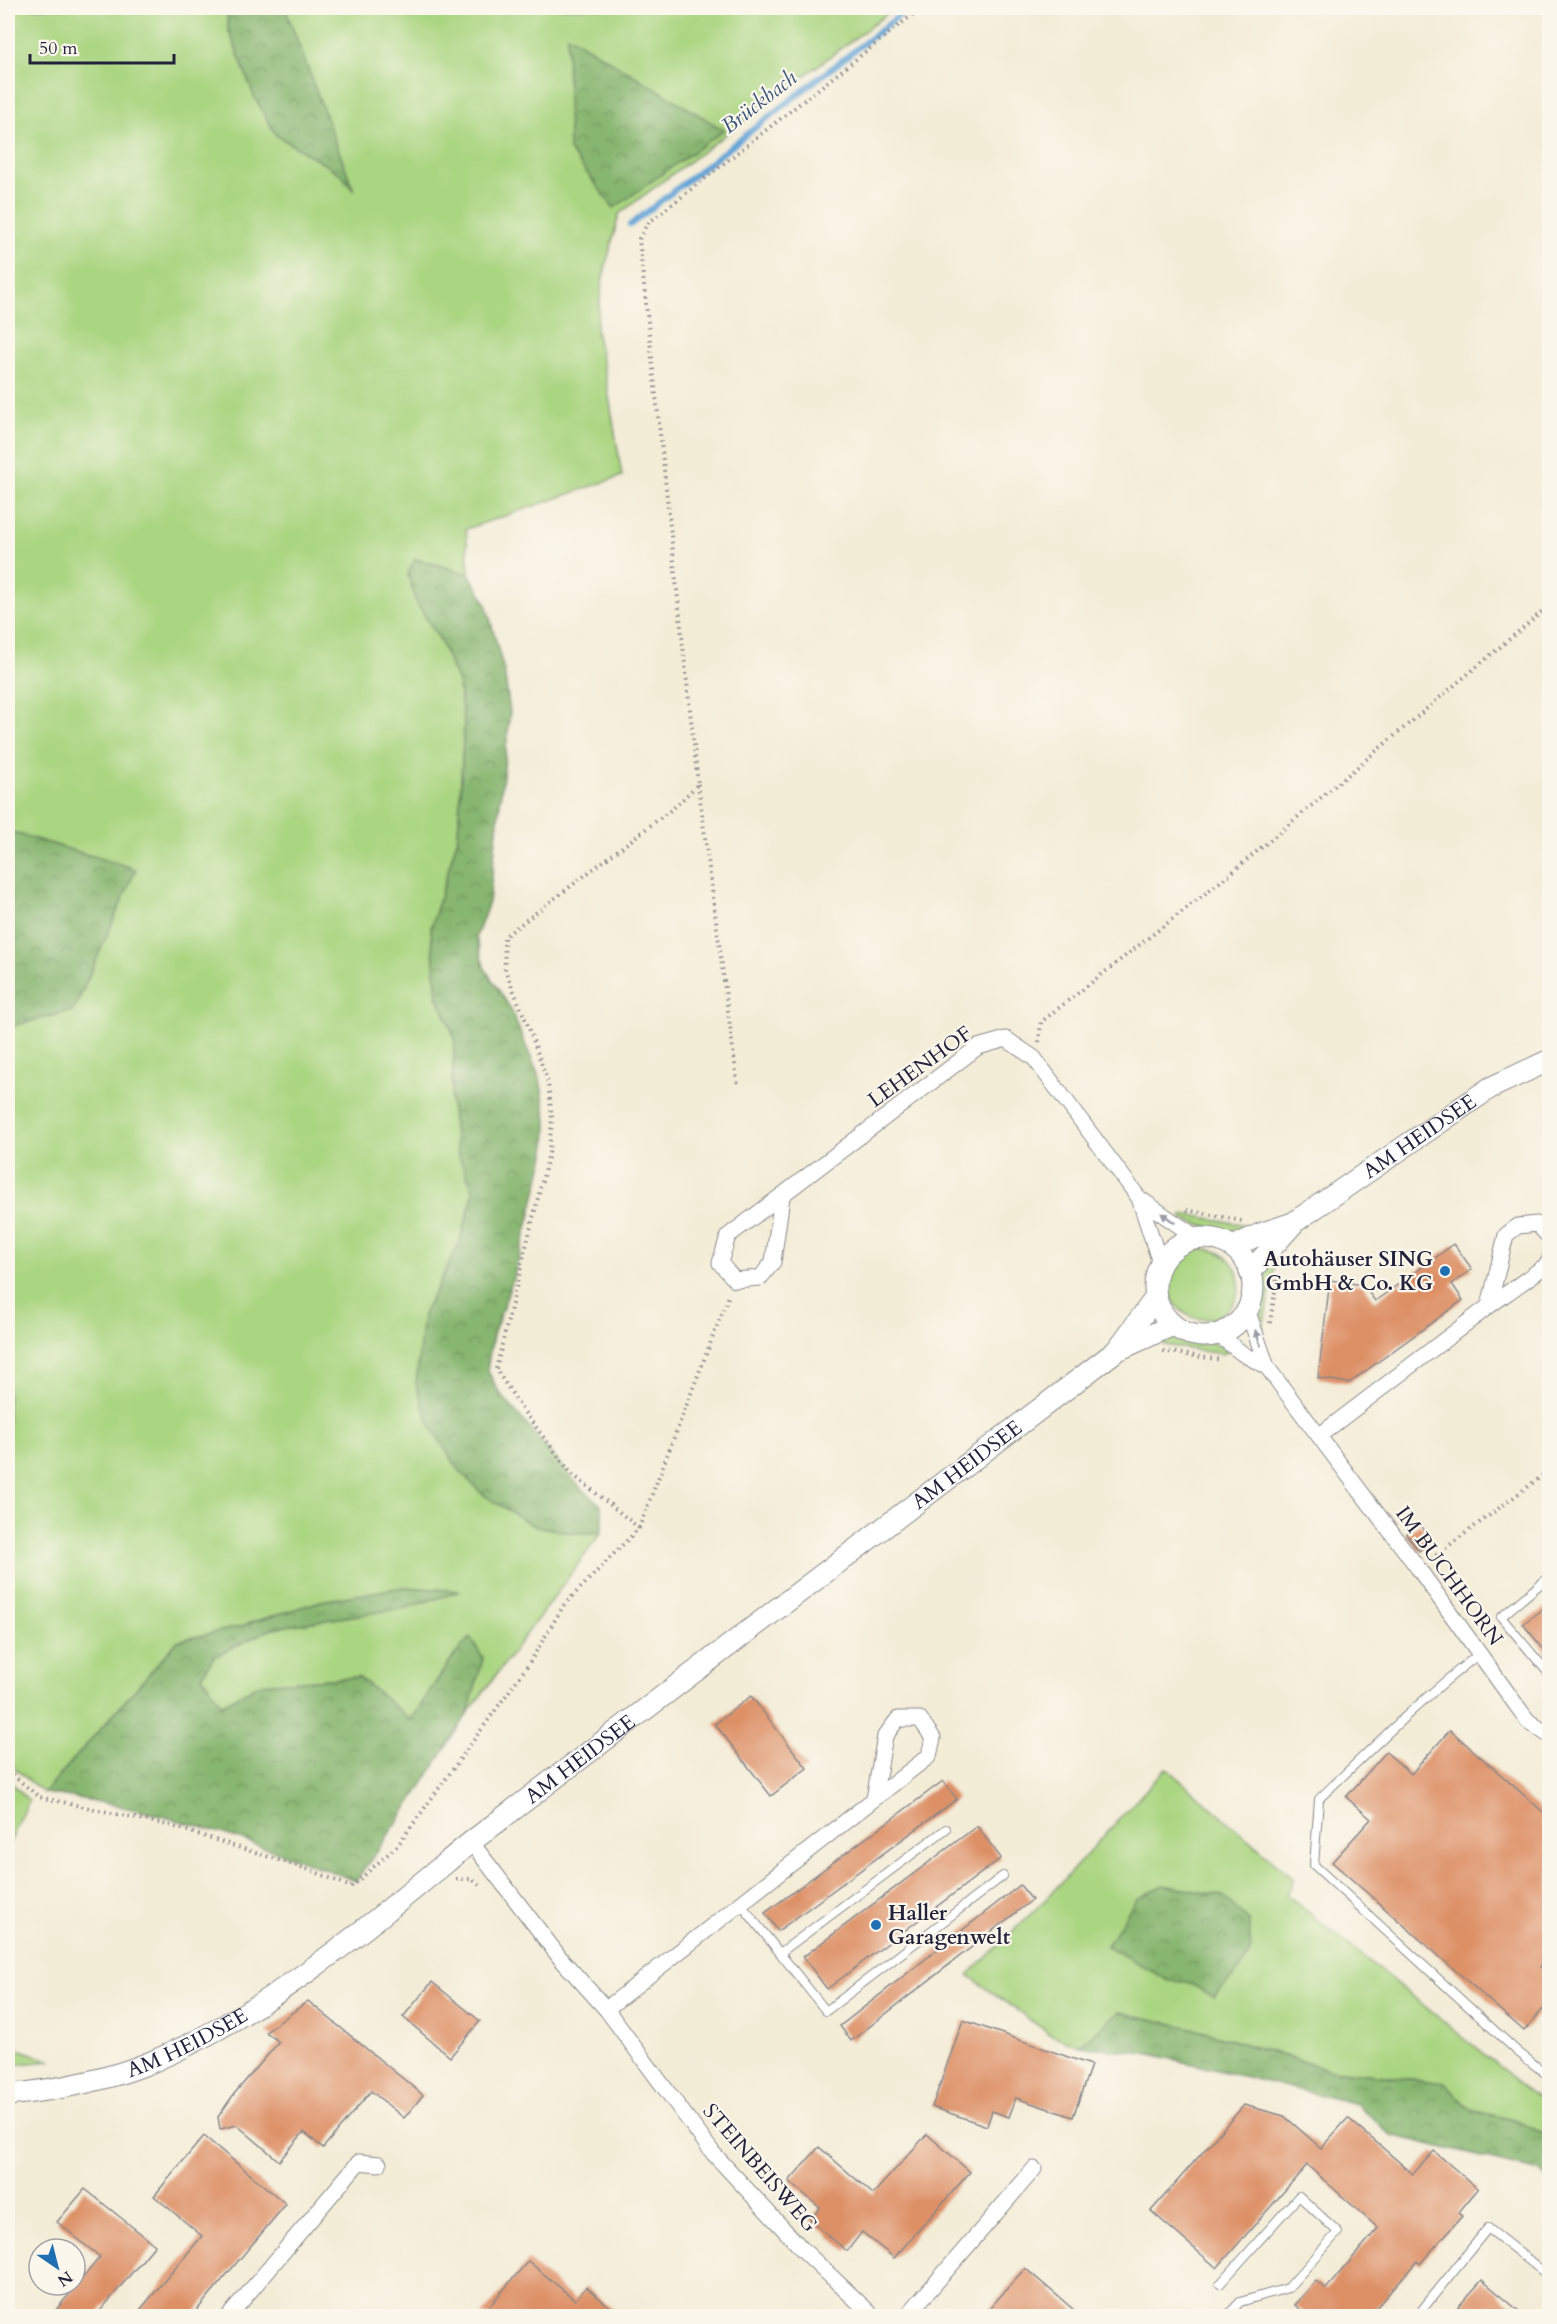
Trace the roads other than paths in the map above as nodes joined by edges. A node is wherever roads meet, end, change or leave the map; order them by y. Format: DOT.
graph roads {
  1 [pos="1550,1060"];
  2 [pos="782,1197"];
  3 [pos="1139,1198"];
  4 [pos="1293,1223"];
  5 [pos="1197,1238"];
  6 [pos="1550,1238"];
  7 [pos="1233,1247"];
  8 [pos="1550,1258"];
  9 [pos="1160,1263"];
  10 [pos="1250,1272"];
  11 [pos="1156,1297"];
  12 [pos="1489,1306"];
  13 [pos="1247,1309"];
  14 [pos="1173,1325"];
  15 [pos="1217,1334"];
  16 [pos="1116,1351"];
  17 [pos="1267,1367"];
  18 [pos="1320,1435"];
  19 [pos="1550,1576"];
  20 [pos="1479,1654"];
  21 [pos="1550,1675"];
  22 [pos="1547,1732"];
  23 [pos="874,1799"];
  24 [pos="946,1829"];
  25 [pos="471,1842"];
  26 [pos="1003,1876"];
  27 [pos="740,1903"];
  28 [pos="780,1953"];
  29 [pos="606,2009"];
  30 [pos="1550,2077"];
  31 [pos="8,2096"];
  32 [pos="379,2164"];
  33 [pos="1034,2169"];
  34 [pos="1550,2277"];
  35 [pos="1221,2284"];
  36 [pos="229,2316"];
  37 [pos="872,2316"];
  38 [pos="906,2316"];
  39 [pos="1227,2316"];
  40 [pos="1417,2316"];
  1 -- 4 [label="main road, AM HEIDSEE"];
  2 -- 2 [label="street, LEHENHOF"];
  2 -- 3 [label="street, LEHENHOF"];
  5 -- 3 [label="street, LEHENHOF, one-way"];
  3 -- 9 [label="street, LEHENHOF"];
  4 -- 7 [label="main road, AM HEIDSEE"];
  4 -- 10 [label="main road, AM HEIDSEE"];
  5 -- 7 [label="main road"];
  5 -- 9 [label="main road"];
  6 -- 12 [label="street"];
  7 -- 10 [label="main road"];
  8 -- 12 [label="street"];
  9 -- 11 [label="main road"];
  10 -- 13 [label="main road"];
  11 -- 14 [label="main road"];
  11 -- 16 [label="main road, AM HEIDSEE"];
  12 -- 18 [label="street"];
  13 -- 15 [label="main road"];
  17 -- 13 [label="street, IM BUCHHORN, one-way"];
  14 -- 15 [label="main road"];
  14 -- 16 [label="main road, AM HEIDSEE"];
  15 -- 17 [label="street, IM BUCHHORN"];
  16 -- 25 [label="main road, AM HEIDSEE"];
  17 -- 18 [label="street, IM BUCHHORN"];
  18 -- 20 [label="street, IM BUCHHORN"];
  19 -- 21 [label="lane"];
  20 -- 22 [label="street, IM BUCHHORN"];
  20 -- 30 [label="lane"];
  23 -- 23 [label="street"];
  23 -- 27 [label="street"];
  24 -- 28 [label="lane"];
  25 -- 29 [label="street, STEINBEISWEG"];
  25 -- 31 [label="main road, AM HEIDSEE"];
  26 -- 28 [label="lane"];
  27 -- 28 [label="lane"];
  27 -- 29 [label="street"];
  29 -- 37 [label="street, STEINBEISWEG"];
  32 -- 36 [label="street"];
  33 -- 38 [label="street"];
  34 -- 40 [label="lane"];
  35 -- 39 [label="lane"];
}
